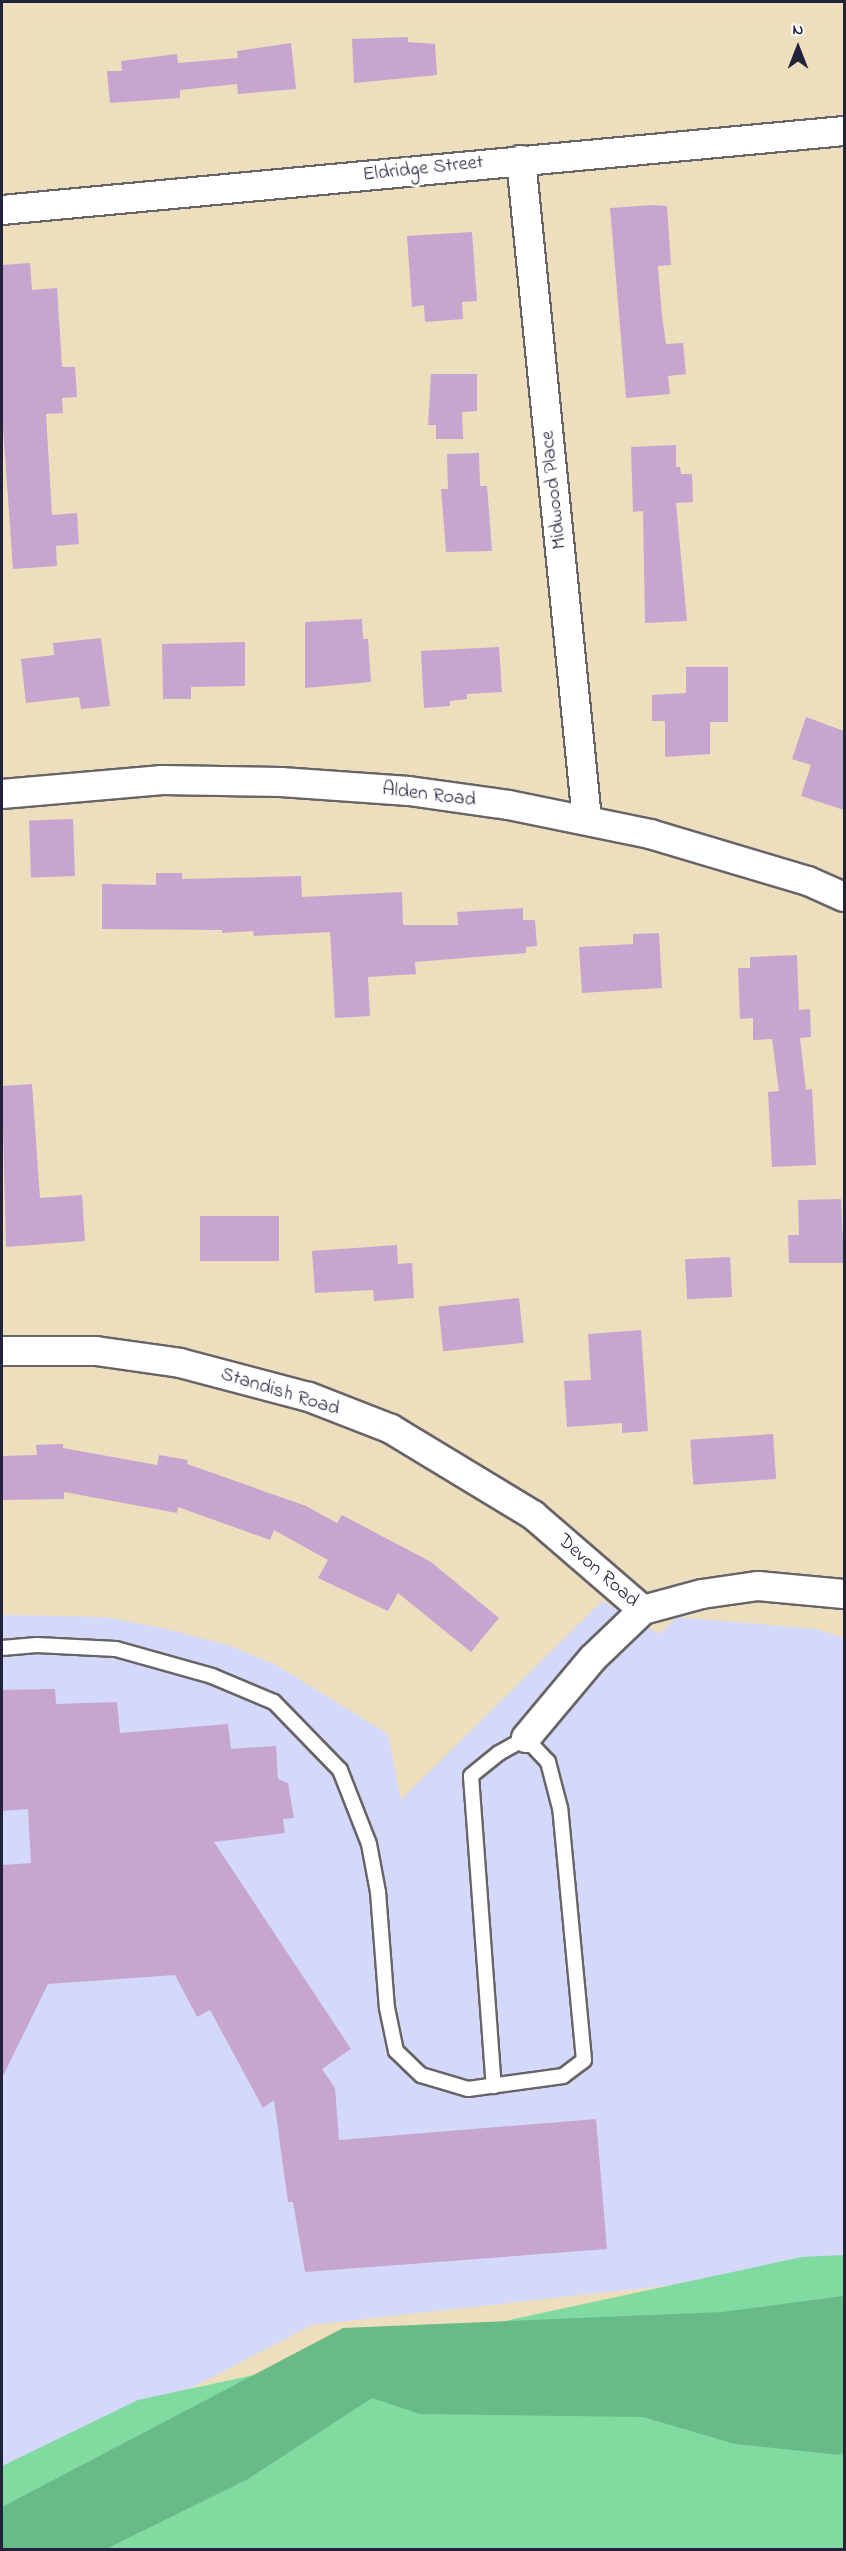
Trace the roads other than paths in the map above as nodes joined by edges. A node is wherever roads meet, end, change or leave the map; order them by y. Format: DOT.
graph roads {
  1 [pos="844,131"];
  2 [pos="521,160"];
  3 [pos="2,210"];
  4 [pos="2,794"];
  5 [pos="587,820"];
  6 [pos="844,897"];
  7 [pos="2,1351"];
  8 [pos="533,1515"];
  9 [pos="844,1594"];
  10 [pos="643,1610"];
  11 [pos="2,1648"];
  12 [pos="526,1738"];
  13 [pos="494,2086"];
  1 -- 2 [label="street, Eldridge Street"];
  2 -- 3 [label="street, Eldridge Street"];
  2 -- 5 [label="street, Midwood Place"];
  4 -- 5 [label="street, Alden Road"];
  5 -- 6 [label="street, Alden Road"];
  7 -- 8 [label="street, Standish Road"];
  8 -- 10 [label="street, Devon Road"];
  9 -- 10 [label="street, Devon Road"];
  10 -- 12 [label="street"];
  11 -- 13 [label="lane"];
  12 -- 13 [label="lane"];
  12 -- 13 [label="lane"];
}
